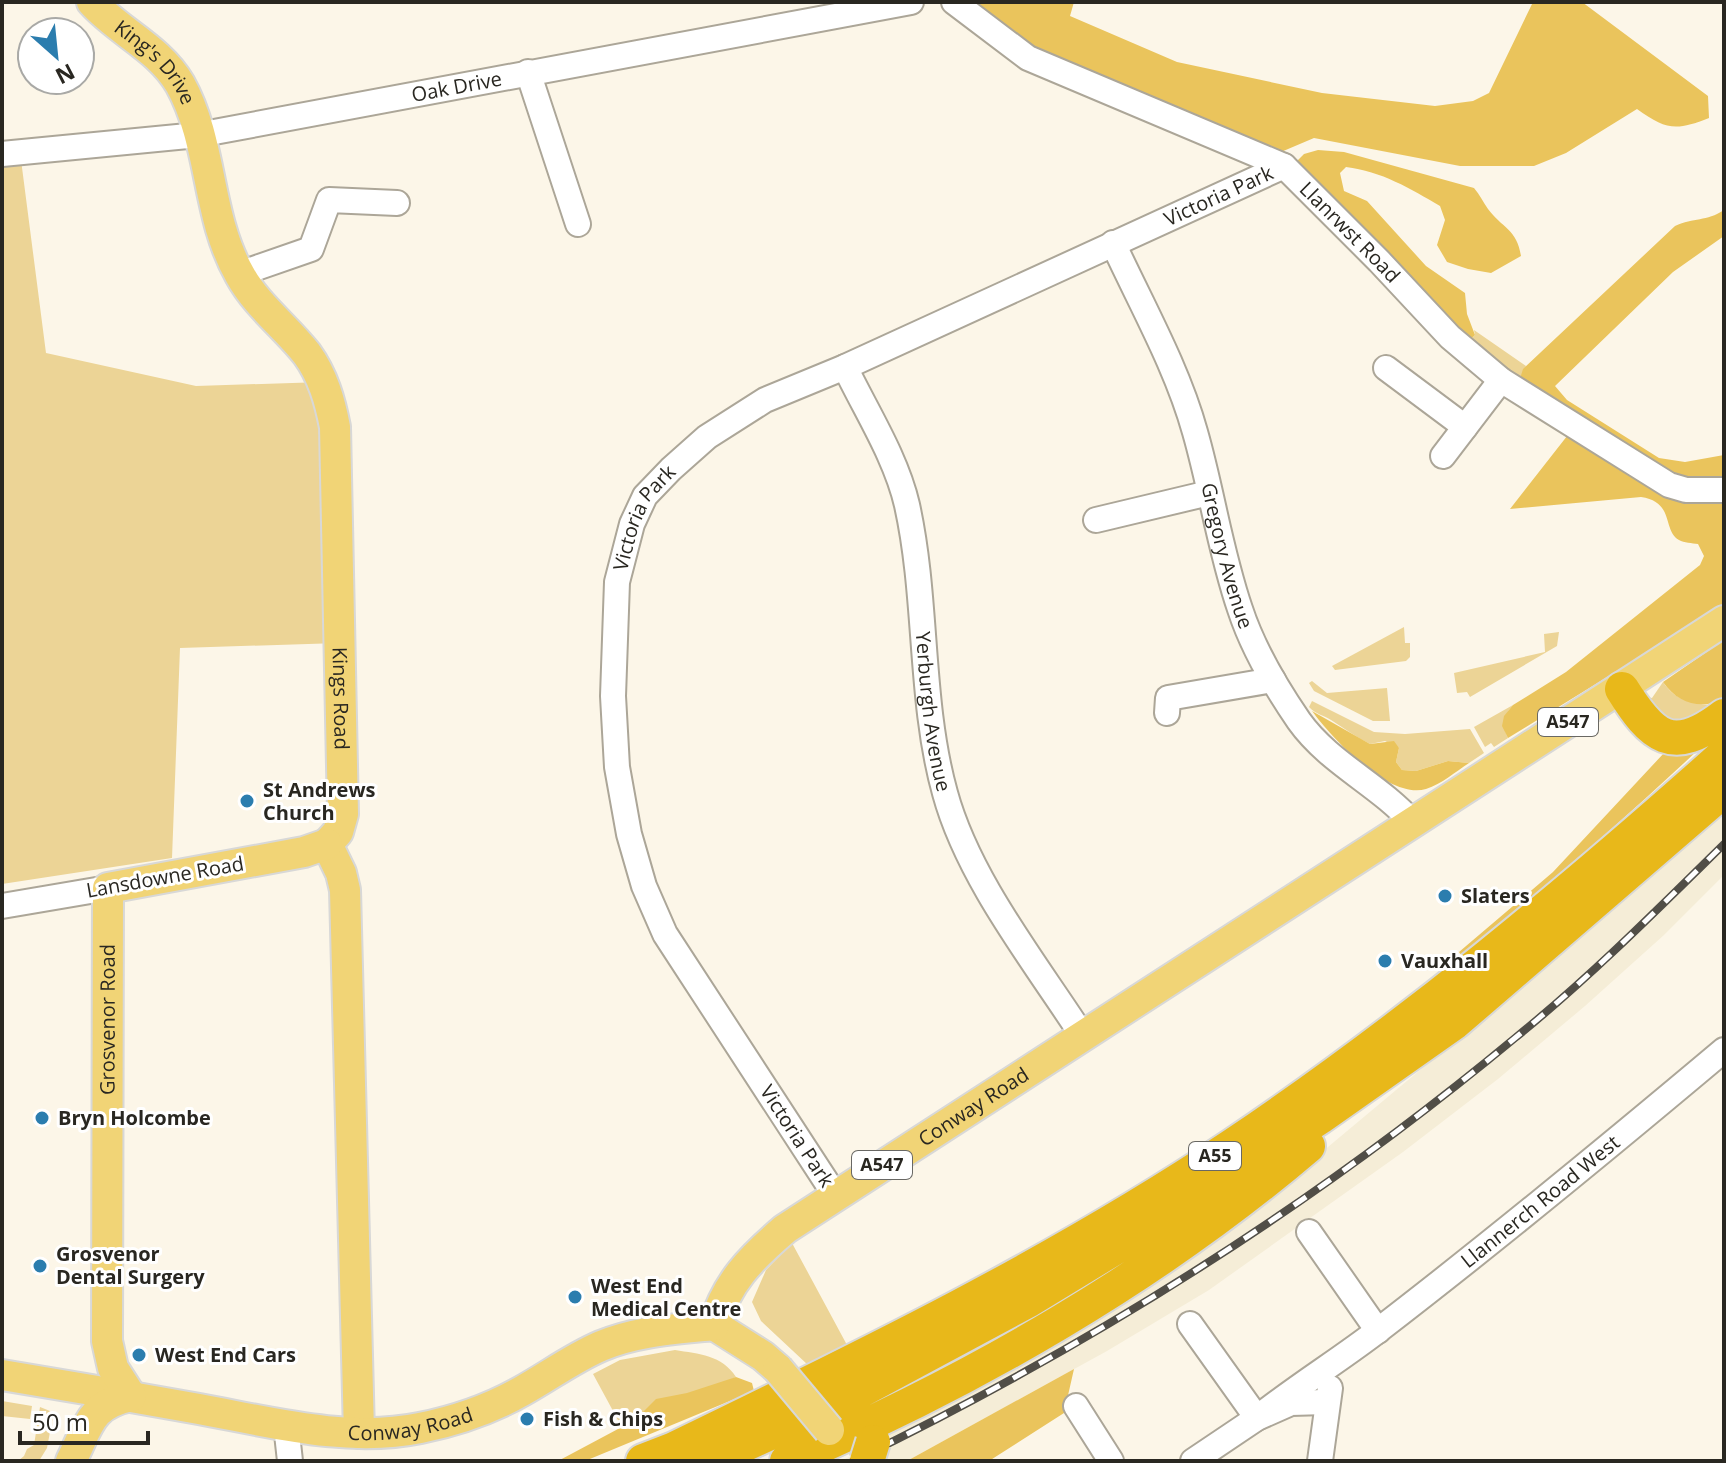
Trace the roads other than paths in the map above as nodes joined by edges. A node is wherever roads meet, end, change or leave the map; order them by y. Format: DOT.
graph roads {
  1 [pos="92,2"];
  2 [pos="911,2"];
  3 [pos="954,2"];
  4 [pos="528,72"];
  5 [pos="198,135"];
  6 [pos="2,154"];
  7 [pos="1284,166"];
  8 [pos="397,203"];
  9 [pos="578,224"];
  10 [pos="1113,243"];
  11 [pos="239,274"];
  12 [pos="845,367"];
  13 [pos="1386,368"];
  14 [pos="1501,380"];
  15 [pos="1465,427"];
  16 [pos="1443,456"];
  17 [pos="1724,490"];
  18 [pos="1209,493"];
  19 [pos="1096,520"];
  20 [pos="1724,621"];
  21 [pos="1273,680"];
  22 [pos="1622,689"];
  23 [pos="1167,713"];
  24 [pos="1724,716"];
  25 [pos="1724,755"];
  26 [pos="1724,790"];
  27 [pos="1412,822"];
  28 [pos="327,844"];
  29 [pos="108,888"];
  30 [pos="2,906"];
  31 [pos="1455,1022"];
  32 [pos="1082,1035"];
  33 [pos="1724,1050"];
  34 [pos="835,1195"];
  35 [pos="1309,1232"];
  36 [pos="1190,1324"];
  37 [pos="714,1325"];
  38 [pos="1378,1331"];
  39 [pos="107,1341"];
  40 [pos="1354,1348"];
  41 [pos="2,1375"];
  42 [pos="72,1386"];
  43 [pos="131,1396"];
  44 [pos="1326,1402"];
  45 [pos="182,1406"];
  46 [pos="1076,1406"];
  47 [pos="1257,1418"];
  48 [pos="286,1425"];
  49 [pos="359,1433"];
  50 [pos="852,1448"];
  51 [pos="290,1461"];
  52 [pos="643,1461"];
  53 [pos="709,1461"];
  54 [pos="787,1461"];
  55 [pos="1111,1461"];
  56 [pos="1193,1461"];
  57 [pos="1320,1461"];
  1 -- 5 [label="main road, King's Drive"];
  2 -- 4 [label="street, Oak Drive"];
  3 -- 7 [label="street, Llanrwst Road"];
  4 -- 5 [label="street, Oak Drive"];
  4 -- 9 [label="street"];
  5 -- 6 [label="street, Oak Drive"];
  5 -- 11 [label="main road, Kings Road"];
  7 -- 10 [label="street, Victoria Park"];
  7 -- 14 [label="street, Llanrwst Road"];
  8 -- 11 [label="street"];
  10 -- 12 [label="street, Victoria Park"];
  10 -- 18 [label="street, Gregory Avenue"];
  11 -- 28 [label="main road, Kings Road"];
  12 -- 32 [label="street, Yerburgh Avenue"];
  12 -- 34 [label="street, Victoria Park"];
  13 -- 15 [label="street"];
  14 -- 15 [label="street"];
  14 -- 17 [label="street, Llanrwst Road"];
  15 -- 16 [label="street"];
  18 -- 19 [label="street"];
  18 -- 21 [label="street, Gregory Avenue"];
  20 -- 22 [label="main road, Conway Road / A547"];
  21 -- 23 [label="street"];
  21 -- 27 [label="street, Gregory Avenue"];
  22 -- 24 [label="highway"];
  22 -- 27 [label="main road, Conway Road / A547"];
  25 -- 52 [label="highway, A55"];
  26 -- 31 [label="highway, A55"];
  27 -- 32 [label="main road, Conway Road / A547"];
  28 -- 29 [label="main road, Lansdowne Road"];
  28 -- 49 [label="main road"];
  29 -- 30 [label="street, Lansdowne Road"];
  29 -- 39 [label="main road, Grosvenor Road"];
  31 -- 50 [label="highway"];
  31 -- 53 [label="highway, A55"];
  32 -- 34 [label="main road, Conway Road / A547"];
  33 -- 38 [label="street, Llannerch Road West"];
  34 -- 37 [label="main road, Conway Road / A547"];
  35 -- 38 [label="street"];
  36 -- 47 [label="street"];
  37 -- 49 [label="main road, Conway Road"];
  37 -- 50 [label="main road, bridge"];
  38 -- 40 [label="street, Llannerch Road West"];
  39 -- 42 [label="main road, Grosvenor Road"];
  39 -- 43 [label="main road, Grosvenor Road"];
  40 -- 44 [label="street, Llannerch Road West"];
  40 -- 47 [label="street, Llannerch Road West"];
  41 -- 42 [label="main road, Conway Road"];
  42 -- 43 [label="main road, Conway Road"];
  43 -- 45 [label="main road, Conway Road"];
  43 -- 45 [label="main road"];
  44 -- 47 [label="street, Llannerch Road West"];
  44 -- 57 [label="street"];
  45 -- 48 [label="main road, Conway Road"];
  46 -- 55 [label="street"];
  47 -- 56 [label="street, Llannerch Road West"];
  48 -- 49 [label="main road, Conway Road"];
  48 -- 51 [label="street"];
  50 -- 54 [label="highway"];
}
